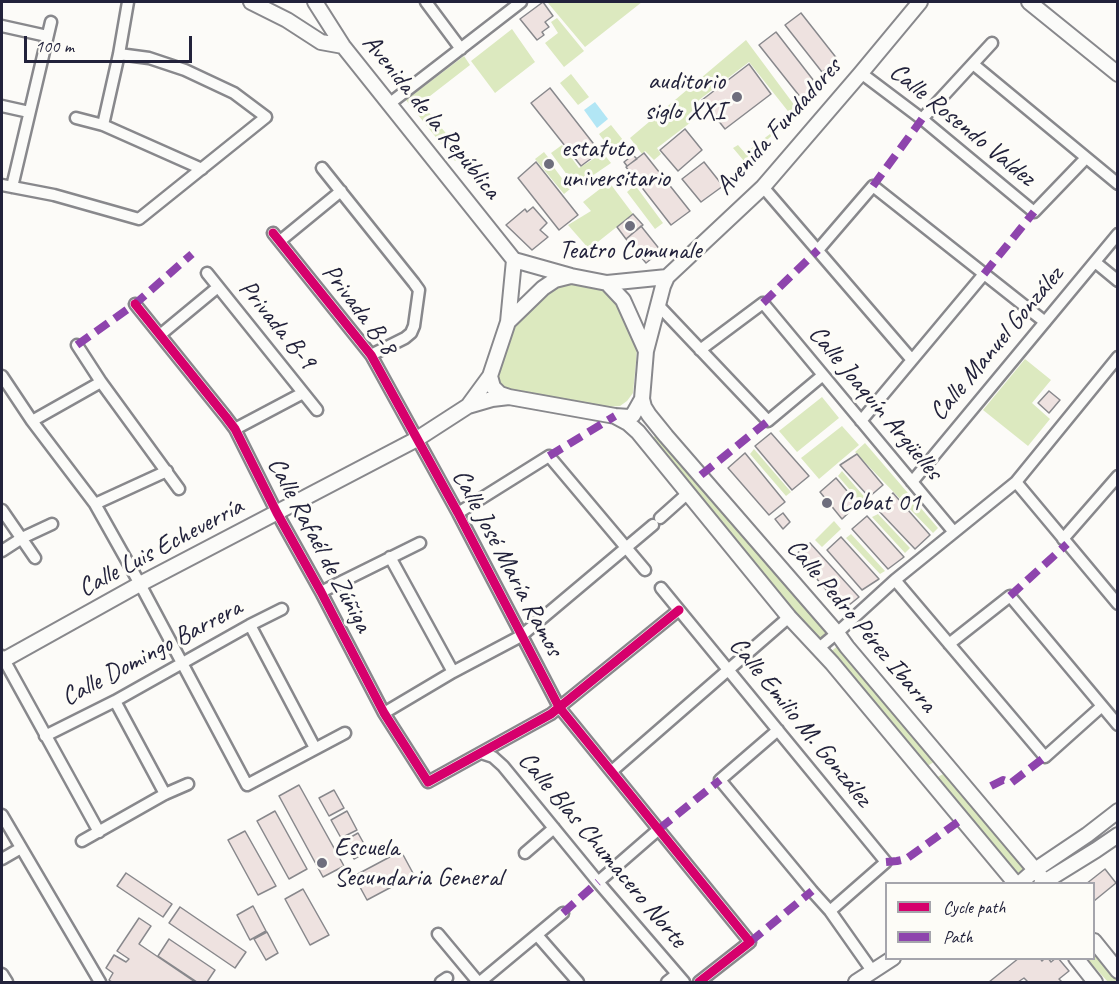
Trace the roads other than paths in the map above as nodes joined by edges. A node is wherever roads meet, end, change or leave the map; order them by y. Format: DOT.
graph roads {
  1 [pos="128,2"];
  2 [pos="250,2"];
  3 [pos="315,2"];
  4 [pos="426,2"];
  5 [pos="521,2"];
  6 [pos="920,2"];
  7 [pos="1029,2"];
  8 [pos="51,22"];
  9 [pos="2,26"];
  10 [pos="47,36"];
  11 [pos="992,44"];
  12 [pos="343,46"];
  13 [pos="461,49"];
  14 [pos="118,54"];
  15 [pos="973,64"];
  16 [pos="861,73"];
  17 [pos="1118,74"];
  18 [pos="389,104"];
  19 [pos="2,106"];
  20 [pos="29,112"];
  21 [pos="76,118"];
  22 [pos="922,119"];
  23 [pos="103,125"];
  24 [pos="1086,158"];
  25 [pos="322,168"];
  26 [pos="202,169"];
  27 [pos="1118,184"];
  28 [pos="7,186"];
  29 [pos="763,187"];
  30 [pos="341,191"];
  31 [pos="1118,234"];
  32 [pos="818,250"];
  33 [pos="514,260"];
  34 [pos="1095,262"];
  35 [pos="207,273"];
  36 [pos="984,274"];
  37 [pos="570,276"];
  38 [pos="667,277"];
  39 [pos="1118,281"];
  40 [pos="607,283"];
  41 [pos="218,287"];
  42 [pos="135,304"];
  43 [pos="658,305"];
  44 [pos="508,322"];
  45 [pos="1045,322"];
  46 [pos="160,335"];
  47 [pos="77,345"];
  48 [pos="700,350"];
  49 [pos="646,351"];
  50 [pos="371,355"];
  51 [pos="1118,357"];
  52 [pos="912,360"];
  53 [pos="823,375"];
  54 [pos="2,376"];
  55 [pos="490,376"];
  56 [pos="101,382"];
  57 [pos="303,393"];
  58 [pos="509,397"];
  59 [pos="642,399"];
  60 [pos="468,406"];
  61 [pos="317,410"];
  62 [pos="615,416"];
  63 [pos="32,421"];
  64 [pos="861,421"];
  65 [pos="234,429"];
  66 [pos="666,436"];
  67 [pos="417,439"];
  68 [pos="651,448"];
  69 [pos="166,471"];
  70 [pos="1117,479"];
  71 [pos="912,482"];
  72 [pos="1016,482"];
  73 [pos="179,489"];
  74 [pos="688,493"];
  75 [pos="95,504"];
  76 [pos="2,510"];
  77 [pos="277,513"];
  78 [pos="458,513"];
  79 [pos="52,524"];
  80 [pos="953,531"];
  81 [pos="22,538"];
  82 [pos="1063,539"];
  83 [pos="420,543"];
  84 [pos="627,548"];
  85 [pos="2,551"];
  86 [pos="390,557"];
  87 [pos="36,558"];
  88 [pos="645,570"];
  89 [pos="895,580"];
  90 [pos="140,584"];
  91 [pos="661,588"];
  92 [pos="321,592"];
  93 [pos="1118,604"];
  94 [pos="282,609"];
  95 [pos="679,610"];
  96 [pos="789,617"];
  97 [pos="250,625"];
  98 [pos="837,633"];
  99 [pos="521,636"];
  100 [pos="949,644"];
  101 [pos="819,648"];
  102 [pos="2,659"];
  103 [pos="182,663"];
  104 [pos="728,670"];
  105 [pos="453,672"];
  106 [pos="115,701"];
  107 [pos="1102,706"];
  108 [pos="559,707"];
  109 [pos="384,713"];
  110 [pos="1118,725"];
  111 [pos="778,730"];
  112 [pos="345,733"];
  113 [pos="45,736"];
  114 [pos="315,748"];
  115 [pos="481,753"];
  116 [pos="945,763"];
  117 [pos="612,771"];
  118 [pos="928,777"];
  119 [pos="188,784"];
  120 [pos="165,794"];
  121 [pos="1118,811"];
  122 [pos="2,815"];
  123 [pos="554,828"];
  124 [pos="659,829"];
  125 [pos="99,832"];
  126 [pos="1118,835"];
  127 [pos="82,841"];
  128 [pos="21,848"];
  129 [pos="525,852"];
  130 [pos="2,859"];
  131 [pos="1035,870"];
  132 [pos="598,882"];
  133 [pos="1016,882"];
  134 [pos="1020,882"];
  135 [pos="1043,882"];
  136 [pos="1046,882"];
  137 [pos="830,911"];
  138 [pos="563,913"];
  139 [pos="438,934"];
  140 [pos="537,935"];
  141 [pos="1095,942"];
  142 [pos="890,960"];
  143 [pos="1078,960"];
  144 [pos="1118,971"];
  145 [pos="873,972"];
  146 [pos="2,974"];
  147 [pos="680,978"];
  148 [pos="7,982"];
  149 [pos="98,982"];
  150 [pos="479,982"];
  151 [pos="578,982"];
  152 [pos="667,982"];
  153 [pos="699,982"];
  154 [pos="856,982"];
  155 [pos="1095,982"];
  1 -- 14 [label="street"];
  2 -- 12 [label="main road"];
  3 -- 12 [label="main road, Avenida de la República"];
  4 -- 13 [label="street"];
  5 -- 13 [label="street"];
  6 -- 16 [label="main road, Avenida Fundadores"];
  7 -- 17 [label="main road"];
  8 -- 10 [label="street"];
  9 -- 10 [label="street"];
  10 -- 20 [label="street"];
  11 -- 15 [label="street"];
  12 -- 18 [label="main road, Avenida de la República"];
  13 -- 18 [label="street"];
  14 -- 23 [label="street"];
  14 -- 26 [label="street"];
  15 -- 22 [label="street"];
  15 -- 24 [label="street"];
  16 -- 22 [label="street, Calle Rosendo Valdez"];
  16 -- 29 [label="main road, Avenida Fundadores"];
  18 -- 33 [label="main road, Avenida de la República"];
  19 -- 20 [label="street"];
  20 -- 28 [label="street"];
  21 -- 23 [label="street"];
  22 -- 24 [label="street, Calle Rosendo Valdez"];
  23 -- 26 [label="street"];
  24 -- 27 [label="street"];
  25 -- 30 [label="street"];
  26 -- 28 [label="street"];
  29 -- 32 [label="street"];
  29 -- 38 [label="main road, Avenida Fundadores"];
  30 -- 50 [label="street, Privada B-8"];
  30 -- 50 [label="street, Privada B-8"];
  31 -- 34 [label="street, Calle Manuel González"];
  32 -- 36 [label="street"];
  32 -- 52 [label="street"];
  33 -- 37 [label="main road"];
  33 -- 44 [label="main road"];
  34 -- 39 [label="street"];
  34 -- 45 [label="street, Calle Manuel González"];
  35 -- 41 [label="street"];
  36 -- 45 [label="street"];
  36 -- 52 [label="street"];
  37 -- 40 [label="main road"];
  37 -- 44 [label="main road"];
  38 -- 40 [label="main road"];
  38 -- 43 [label="main road"];
  40 -- 49 [label="main road"];
  41 -- 46 [label="street, Privada B-9"];
  41 -- 57 [label="street, Privada B-9"];
  42 -- 46 [label="street, Calle Rafaél de Zúñiga"];
  43 -- 48 [label="street"];
  43 -- 49 [label="main road"];
  44 -- 55 [label="main road"];
  45 -- 71 [label="street, Calle Manuel González"];
  46 -- 65 [label="street, Calle Rafaél de Zúñiga"];
  47 -- 56 [label="street"];
  48 -- 53 [label="street"];
  48 -- 53 [label="street, Calle Joaquín Argüelles"];
  49 -- 59 [label="main road"];
  50 -- 67 [label="street, Privada B-8"];
  51 -- 72 [label="street"];
  52 -- 64 [label="street"];
  53 -- 64 [label="street, Calle Joaquín Argüelles"];
  54 -- 63 [label="street"];
  55 -- 58 [label="main road"];
  55 -- 60 [label="main road, Calle Luis Echeverría"];
  56 -- 63 [label="street"];
  56 -- 69 [label="street"];
  57 -- 61 [label="street, Privada B-9"];
  57 -- 65 [label="street, Privada B-9"];
  58 -- 60 [label="main road, Calle Luis Echeverría"];
  58 -- 62 [label="main road"];
  59 -- 62 [label="main road"];
  59 -- 66 [label="main road, Calle Pedro Pérez Ibarra"];
  60 -- 67 [label="main road, Calle Luis Echeverría"];
  62 -- 68 [label="main road, Calle Pedro Pérez Ibarra"];
  63 -- 75 [label="street"];
  64 -- 71 [label="street, Calle Joaquín Argüelles"];
  65 -- 77 [label="street, Calle Rafaél de Zúñiga"];
  66 -- 68 [label="main road"];
  66 -- 98 [label="main road, Calle Pedro Pérez Ibarra"];
  67 -- 77 [label="main road, Calle Luis Echeverría"];
  67 -- 78 [label="street, Calle José María Ramos"];
  68 -- 74 [label="main road, Calle Pedro Pérez Ibarra"];
  69 -- 73 [label="street"];
  69 -- 75 [label="street"];
  70 -- 82 [label="street"];
  71 -- 80 [label="street, Calle Joaquín Argüelles"];
  72 -- 80 [label="street"];
  72 -- 82 [label="street"];
  74 -- 84 [label="street"];
  74 -- 96 [label="main road, Calle Pedro Pérez Ibarra"];
  75 -- 90 [label="street"];
  76 -- 81 [label="street"];
  77 -- 90 [label="main road, Calle Luis Echeverría"];
  77 -- 92 [label="street, Calle Rafaél de Zúñiga"];
  78 -- 84 [label="street"];
  78 -- 99 [label="street, Calle José María Ramos"];
  79 -- 81 [label="street"];
  80 -- 89 [label="street"];
  81 -- 85 [label="street"];
  81 -- 87 [label="street"];
  82 -- 93 [label="street"];
  83 -- 86 [label="street, Calle Rafaél de Zúñiga"];
  84 -- 88 [label="street"];
  84 -- 99 [label="street"];
  86 -- 92 [label="street, Calle Rafaél de Zúñiga"];
  86 -- 105 [label="street"];
  89 -- 98 [label="street"];
  89 -- 100 [label="street"];
  90 -- 102 [label="main road, Calle Luis Echeverría"];
  90 -- 103 [label="street"];
  91 -- 95 [label="street, Calle Emilio M. González"];
  92 -- 109 [label="street, Calle Rafaél de Zúñiga"];
  94 -- 97 [label="street, Calle Domingo Barrera"];
  95 -- 104 [label="street, Calle Emilio M. González"];
  95 -- 108 [label="street"];
  96 -- 101 [label="main road, Calle Pedro Pérez Ibarra"];
  96 -- 104 [label="street"];
  97 -- 103 [label="street, Calle Domingo Barrera"];
  97 -- 114 [label="street"];
  98 -- 101 [label="street"];
  98 -- 116 [label="main road, Calle Pedro Pérez Ibarra"];
  99 -- 105 [label="street"];
  99 -- 108 [label="street, Calle José María Ramos"];
  100 -- 107 [label="street"];
  100 -- 107 [label="street"];
  101 -- 118 [label="main road, Calle Pedro Pérez Ibarra"];
  102 -- 113 [label="street, Calle Domingo Barrera"];
  103 -- 106 [label="street, Calle Domingo Barrera"];
  103 -- 114 [label="street"];
  104 -- 111 [label="street, Calle Emilio M. González"];
  104 -- 117 [label="street"];
  105 -- 109 [label="street"];
  106 -- 113 [label="street, Calle Domingo Barrera"];
  106 -- 120 [label="street"];
  107 -- 110 [label="street"];
  108 -- 115 [label="street"];
  108 -- 117 [label="street, Calle José María Ramos"];
  109 -- 115 [label="street, Calle Rafaél de Zúñiga"];
  111 -- 137 [label="street, Calle Emilio M. González"];
  111 -- 137 [label="street"];
  112 -- 114 [label="street"];
  113 -- 125 [label="street, Calle Domingo Barrera"];
  115 -- 123 [label="street, Calle Blas Chumacero Norte"];
  116 -- 118 [label="main road"];
  116 -- 131 [label="main road, Calle Pedro Pérez Ibarra"];
  117 -- 124 [label="street, Calle José María Ramos"];
  118 -- 133 [label="main road, Calle Pedro Pérez Ibarra"];
  119 -- 120 [label="street"];
  120 -- 125 [label="street"];
  121 -- 131 [label="main road"];
  122 -- 128 [label="street"];
  123 -- 129 [label="street"];
  123 -- 132 [label="street, Calle Blas Chumacero Norte"];
  124 -- 132 [label="street"];
  124 -- 153 [label="street, Calle José María Ramos"];
  125 -- 127 [label="street"];
  126 -- 136 [label="main road"];
  128 -- 130 [label="street"];
  128 -- 149 [label="street"];
  131 -- 134 [label="main road"];
  131 -- 135 [label="main road, Calle Pedro Pérez Ibarra"];
  132 -- 147 [label="street, Calle Blas Chumacero Norte"];
  137 -- 145 [label="street"];
  138 -- 140 [label="street"];
  139 -- 150 [label="street"];
  140 -- 150 [label="street"];
  140 -- 151 [label="street"];
  141 -- 144 [label="main road"];
  142 -- 145 [label="main road"];
  143 -- 155 [label="main road"];
  145 -- 154 [label="main road"];
  146 -- 148 [label="street"];
  147 -- 152 [label="street"];
}
